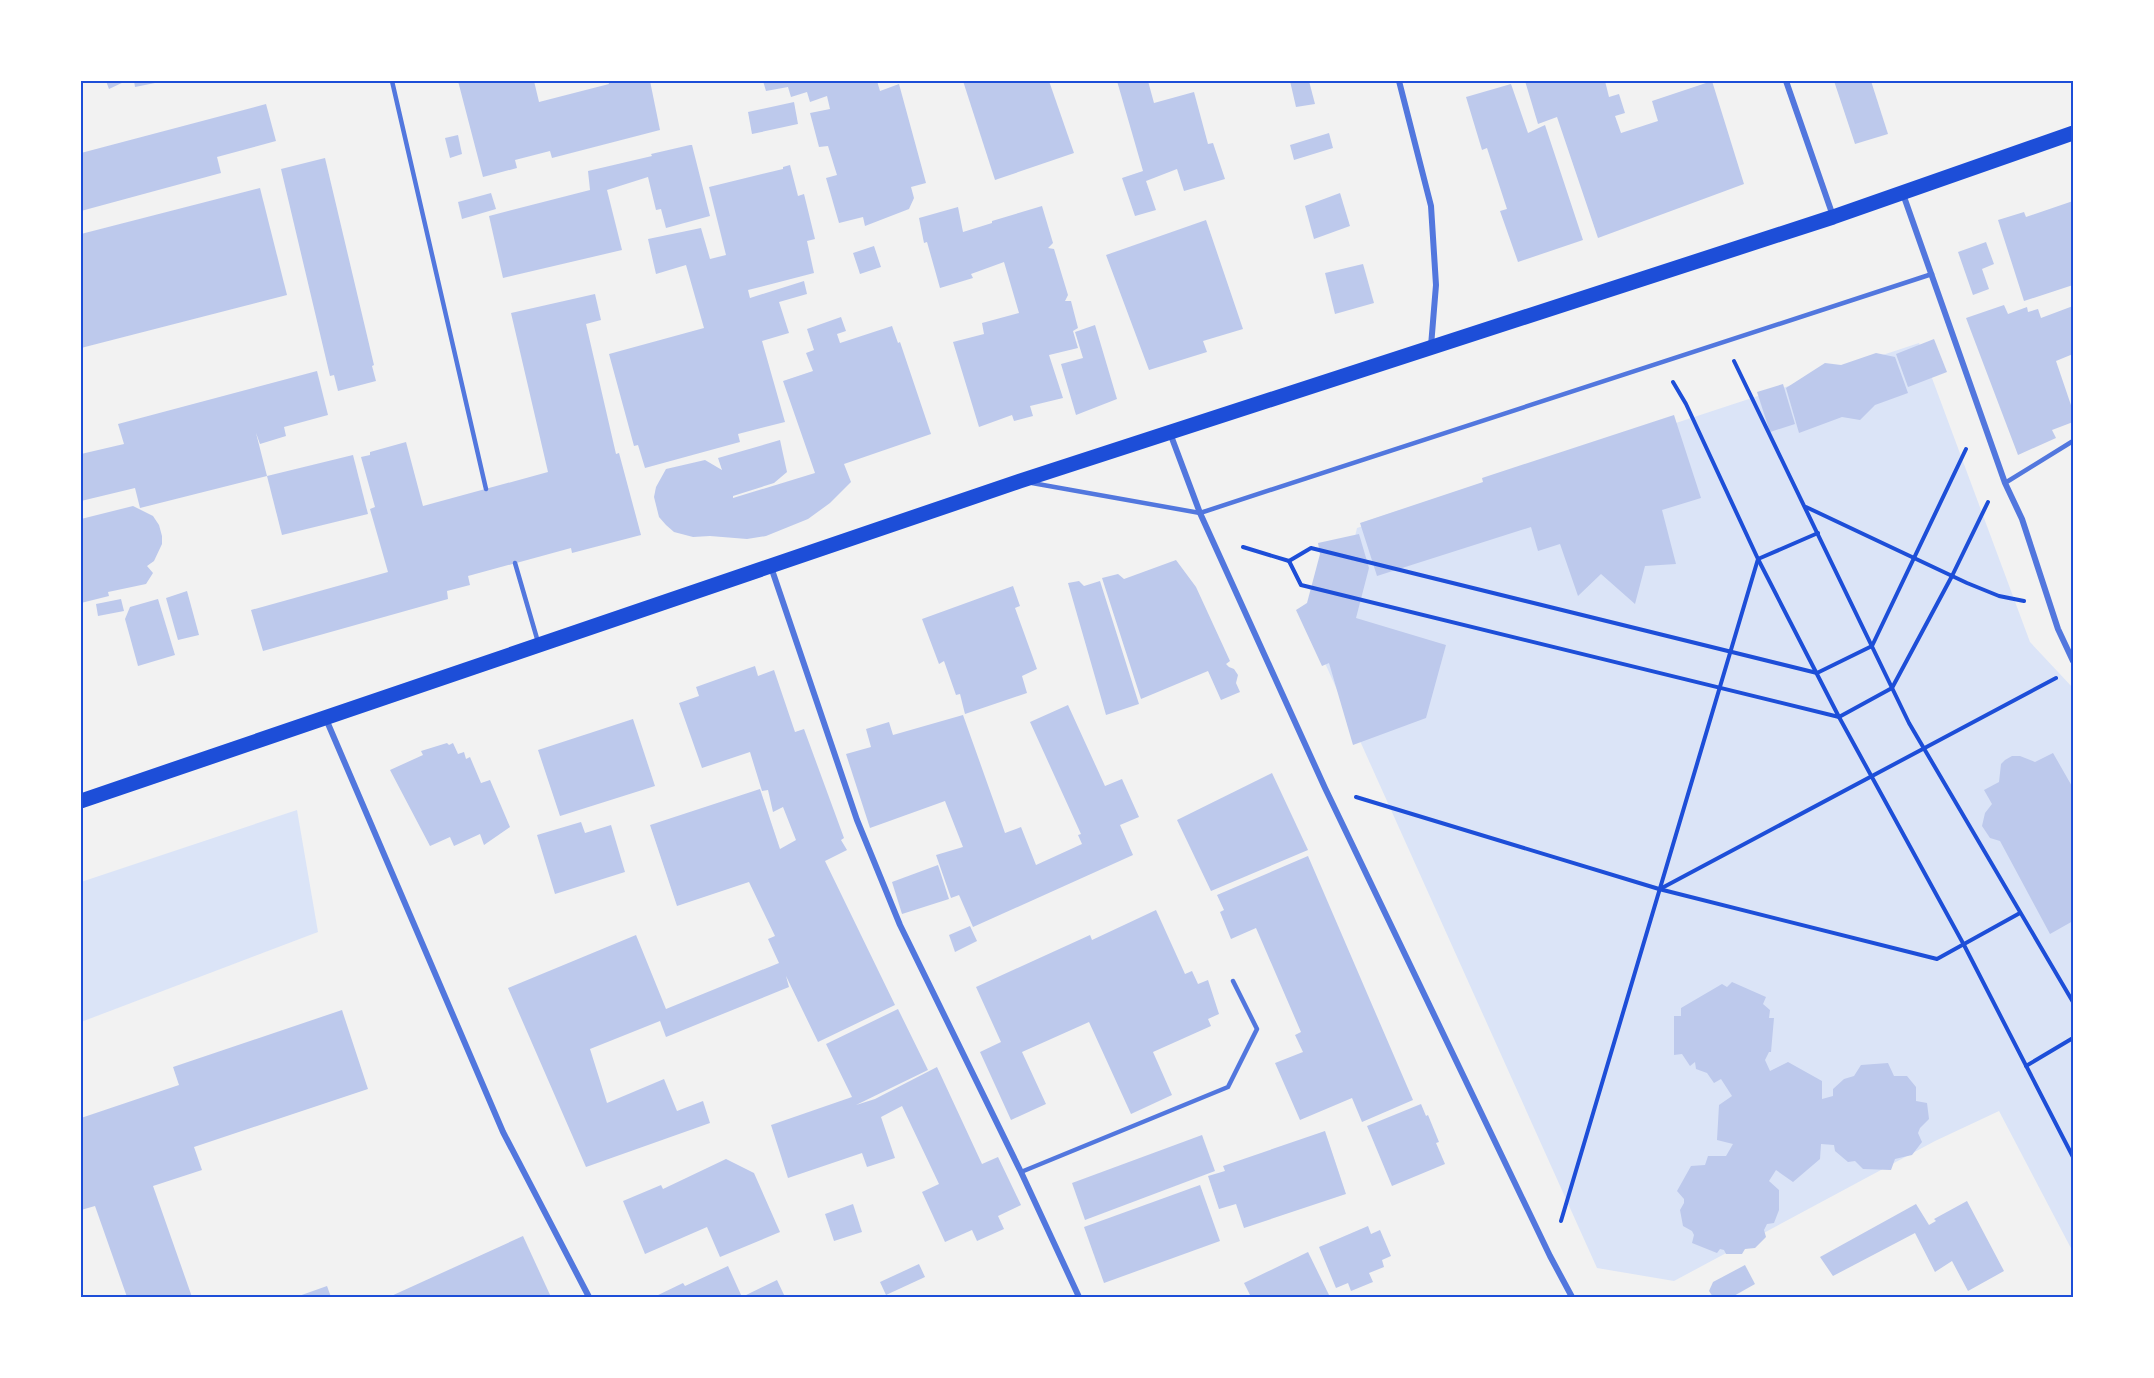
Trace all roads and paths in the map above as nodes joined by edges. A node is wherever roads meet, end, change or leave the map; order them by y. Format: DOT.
graph roads {
  1 [pos="392,81"];
  2 [pos="1399,81"];
  3 [pos="1786,81"];
  4 [pos="2073,133"];
  5 [pos="1902,192"];
  6 [pos="1833,217"];
  7 [pos="1932,274"];
  8 [pos="1725,342"];
  9 [pos="1431,348"];
  10 [pos="1662,362"];
  11 [pos="1982,416"];
  12 [pos="1170,433"];
  13 [pos="2073,441"];
  14 [pos="2002,474"];
  15 [pos="1020,481"];
  16 [pos="2005,483"];
  17 [pos="486,489"];
  18 [pos="1805,507"];
  19 [pos="1200,513"];
  20 [pos="1818,533"];
  21 [pos="1212,538"];
  22 [pos="1915,558"];
  23 [pos="1758,559"];
  24 [pos="1289,561"];
  25 [pos="515,563"];
  26 [pos="770,566"];
  27 [pos="1952,576"];
  28 [pos="2049,601"];
  29 [pos="539,645"];
  30 [pos="1872,646"];
  31 [pos="1730,652"];
  32 [pos="2073,661"];
  33 [pos="1817,673"];
  34 [pos="2063,674"];
  35 [pos="1719,687"];
  36 [pos="1892,688"];
  37 [pos="1839,717"];
  38 [pos="326,718"];
  39 [pos="1924,749"];
  40 [pos="1871,776"];
  41 [pos="1325,788"];
  42 [pos="81,801"];
  43 [pos="1659,889"];
  44 [pos="2020,913"];
  45 [pos="1964,945"];
  46 [pos="1233,981"];
  47 [pos="2073,1002"];
  48 [pos="2073,1038"];
  49 [pos="2026,1066"];
  50 [pos="2073,1157"];
  51 [pos="1021,1172"];
  52 [pos="1550,1256"];
  53 [pos="589,1297"];
  54 [pos="1079,1297"];
  55 [pos="1572,1297"];
  1 -- 17 [label="lane"];
  2 -- 9 [label="street"];
  3 -- 6 [label="street"];
  4 -- 5 [label="main road"];
  5 -- 6 [label="main road"];
  5 -- 7 [label="street"];
  6 -- 9 [label="main road"];
  7 -- 8 [label="lane"];
  7 -- 11 [label="street"];
  8 -- 10 [label="lane"];
  8 -- 18 [label="path"];
  9 -- 12 [label="main road"];
  10 -- 19 [label="lane"];
  10 -- 23 [label="path"];
  11 -- 14 [label="street"];
  11 -- 22 [label="path"];
  12 -- 15 [label="main road"];
  12 -- 19 [label="street"];
  13 -- 16 [label="lane"];
  14 -- 16 [label="street"];
  14 -- 27 [label="path"];
  15 -- 19 [label="lane"];
  15 -- 26 [label="main road"];
  16 -- 28 [label="street"];
  18 -- 20 [label="path"];
  18 -- 22 [label="path"];
  19 -- 21 [label="street"];
  20 -- 23 [label="path"];
  20 -- 30 [label="path"];
  21 -- 24 [label="path"];
  21 -- 41 [label="street"];
  22 -- 27 [label="path"];
  22 -- 30 [label="path"];
  23 -- 31 [label="path"];
  23 -- 33 [label="path"];
  24 -- 31 [label="path"];
  24 -- 35 [label="path"];
  25 -- 29 [label="lane"];
  26 -- 29 [label="main road"];
  26 -- 51 [label="street"];
  27 -- 28 [label="path"];
  27 -- 36 [label="path"];
  28 -- 32 [label="street"];
  29 -- 38 [label="main road"];
  30 -- 33 [label="path"];
  30 -- 36 [label="path"];
  31 -- 33 [label="path"];
  31 -- 35 [label="path"];
  33 -- 37 [label="path"];
  34 -- 39 [label="path"];
  35 -- 37 [label="path"];
  35 -- 43 [label="path"];
  36 -- 37 [label="path"];
  36 -- 39 [label="path"];
  37 -- 40 [label="path"];
  38 -- 42 [label="main road"];
  38 -- 53 [label="street"];
  39 -- 40 [label="path"];
  39 -- 44 [label="path"];
  40 -- 43 [label="path"];
  40 -- 45 [label="path"];
  41 -- 43 [label="path"];
  41 -- 52 [label="street"];
  43 -- 45 [label="path"];
  43 -- 52 [label="path"];
  44 -- 45 [label="path"];
  44 -- 47 [label="path"];
  45 -- 49 [label="path"];
  46 -- 51 [label="lane"];
  48 -- 49 [label="path"];
  49 -- 50 [label="path"];
  51 -- 54 [label="street"];
  52 -- 55 [label="street"];
}
